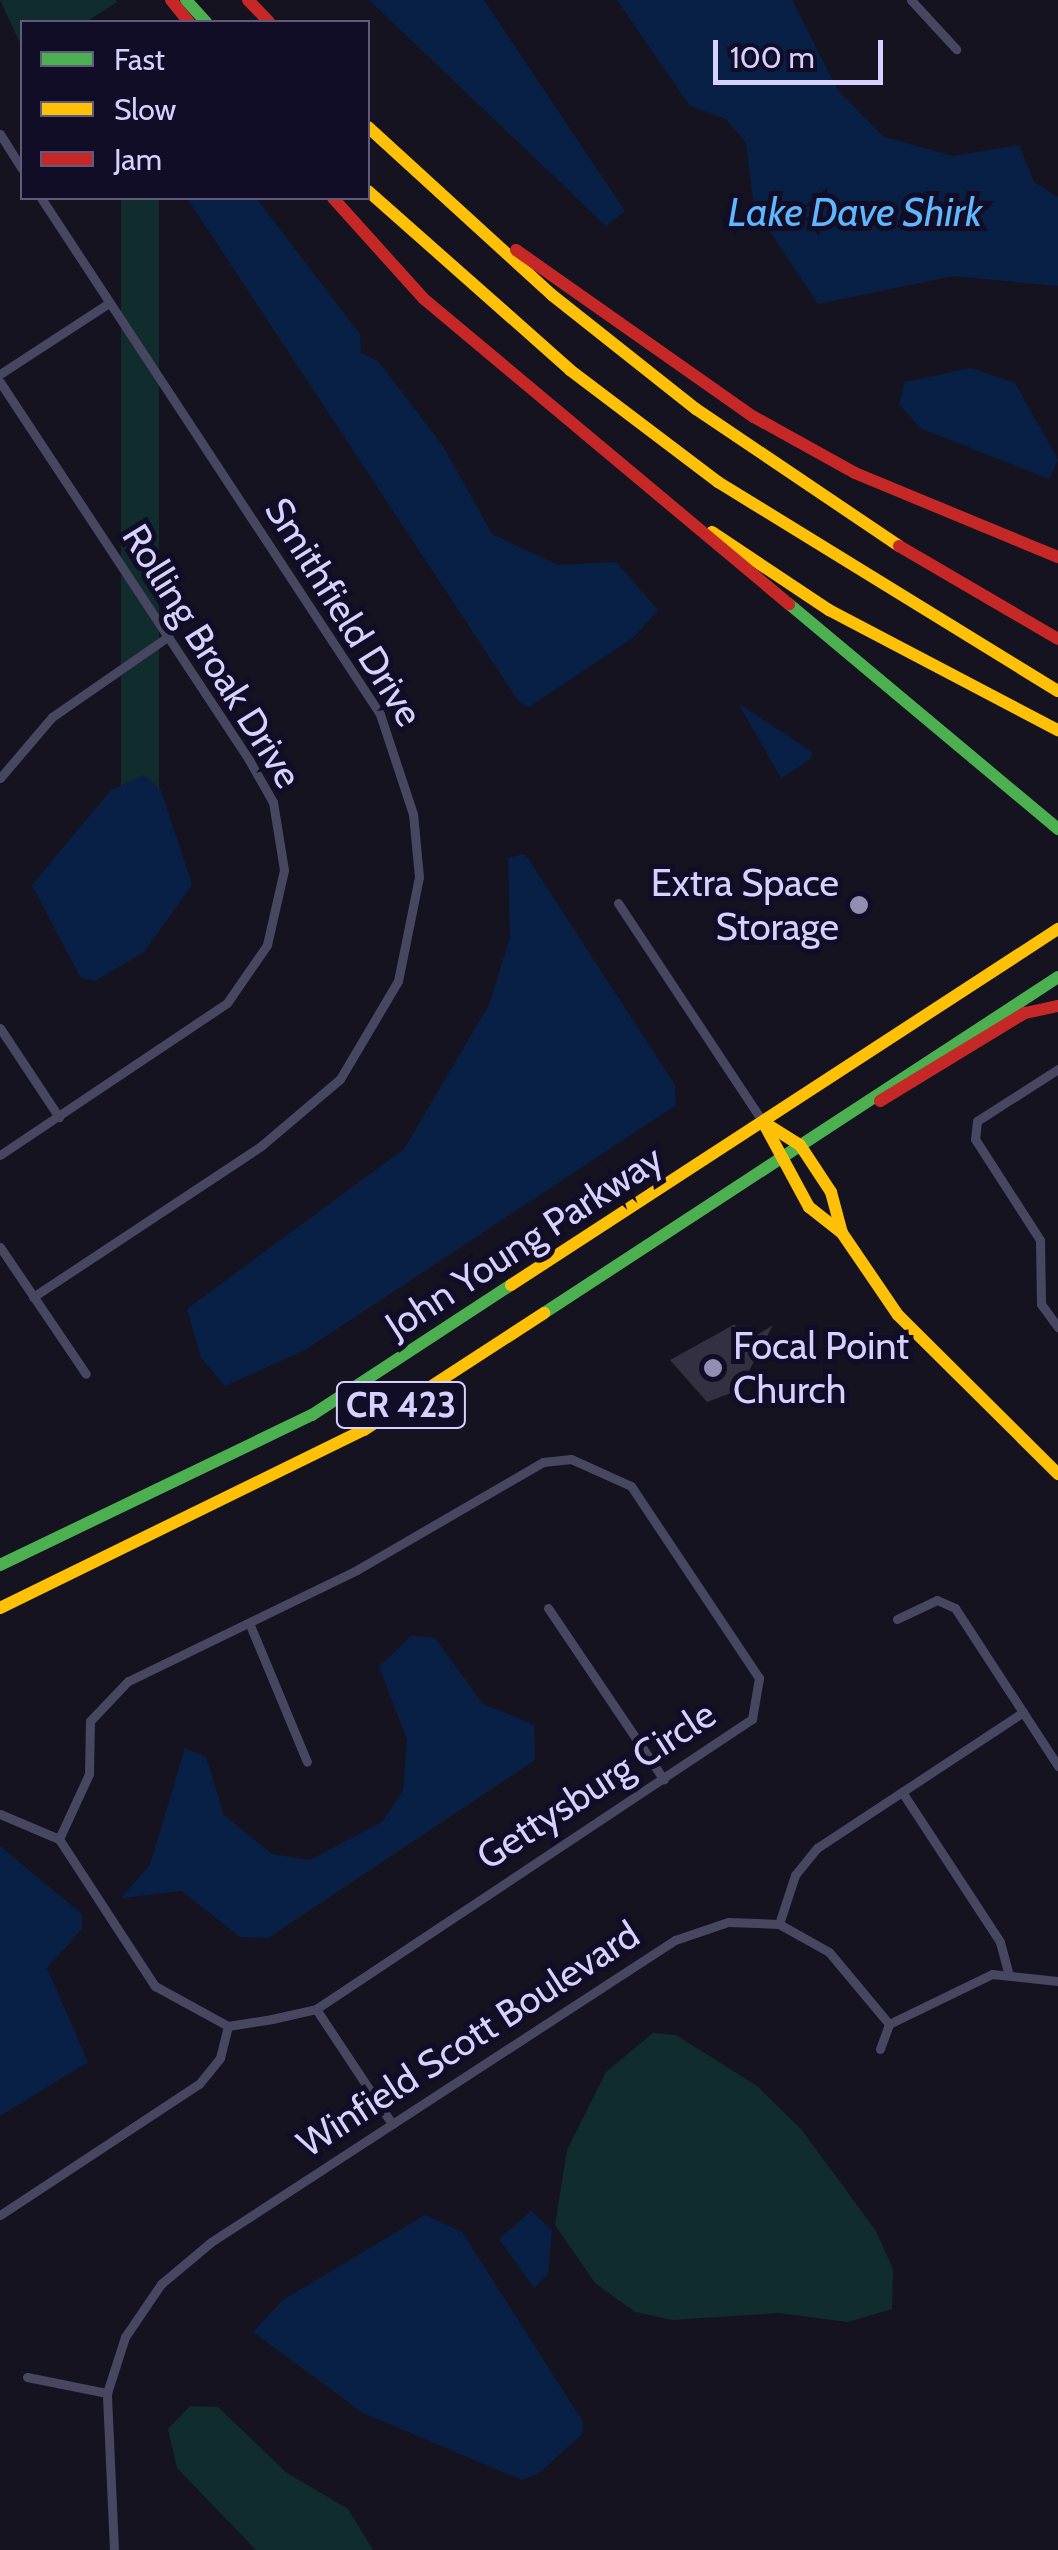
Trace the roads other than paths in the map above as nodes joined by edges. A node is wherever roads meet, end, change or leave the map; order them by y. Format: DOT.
graph roads {
  1 [pos="171,0"];
  2 [pos="186,0"];
  3 [pos="248,0"];
  4 [pos="911,0"];
  5 [pos="187,20"];
  6 [pos="204,20"];
  7 [pos="266,20"];
  8 [pos="956,50"];
  9 [pos="370,126"];
  10 [pos="370,126"];
  11 [pos="0,134"];
  12 [pos="20,166"];
  13 [pos="370,193"];
  14 [pos="42,200"];
  15 [pos="335,200"];
  16 [pos="109,303"];
  17 [pos="0,378"];
  18 [pos="650,492"];
  19 [pos="1058,557"];
  20 [pos="169,636"];
  21 [pos="1058,639"];
  22 [pos="1058,691"];
  23 [pos="1058,730"];
  24 [pos="0,778"];
  25 [pos="1058,829"];
  26 [pos="618,903"];
  27 [pos="1058,929"];
  28 [pos="1058,977"];
  29 [pos="1058,1006"];
  30 [pos="0,1028"];
  31 [pos="1058,1069"];
  32 [pos="852,1111"];
  33 [pos="59,1117"];
  34 [pos="763,1122"];
  35 [pos="800,1146"];
  36 [pos="0,1155"];
  37 [pos="778,1159"];
  38 [pos="842,1233"];
  39 [pos="0,1248"];
  40 [pos="33,1297"];
  41 [pos="1058,1328"];
  42 [pos="86,1374"];
  43 [pos="1058,1474"];
  44 [pos="0,1564"];
  45 [pos="0,1608"];
  46 [pos="548,1608"];
  47 [pos="897,1619"];
  48 [pos="250,1625"];
  49 [pos="1023,1712"];
  50 [pos="307,1762"];
  51 [pos="1058,1766"];
  52 [pos="664,1780"];
  53 [pos="902,1792"];
  54 [pos="0,1814"];
  55 [pos="59,1838"];
  56 [pos="779,1924"];
  57 [pos="1008,1971"];
  58 [pos="1058,1981"];
  59 [pos="316,2008"];
  60 [pos="889,2024"];
  61 [pos="228,2026"];
  62 [pos="880,2049"];
  63 [pos="392,2124"];
  64 [pos="0,2216"];
  65 [pos="27,2378"];
  66 [pos="107,2393"];
  67 [pos="114,2550"];
  1 -- 5 [label="main road"];
  2 -- 6 [label="main road"];
  3 -- 7 [label="main road"];
  4 -- 8 [label="street"];
  9 -- 19 [label="main road"];
  10 -- 21 [label="main road"];
  11 -- 12 [label="street"];
  13 -- 22 [label="main road"];
  14 -- 16 [label="street, Smithfield Drive"];
  15 -- 18 [label="main road"];
  16 -- 17 [label="street"];
  16 -- 40 [label="street, Smithfield Drive"];
  17 -- 20 [label="street, Rolling Broak Drive"];
  18 -- 23 [label="main road"];
  18 -- 25 [label="main road"];
  20 -- 24 [label="street"];
  20 -- 33 [label="street, Rolling Broak Drive"];
  26 -- 34 [label="street"];
  27 -- 34 [label="main road, John Young Parkway / CR 423"];
  28 -- 32 [label="main road, John Young Parkway / CR 423"];
  29 -- 32 [label="main road"];
  30 -- 33 [label="street"];
  31 -- 41 [label="street"];
  32 -- 35 [label="main road, John Young Parkway / CR 423"];
  33 -- 36 [label="street, Rolling Broak Drive"];
  34 -- 35 [label="main road"];
  34 -- 37 [label="main road"];
  34 -- 44 [label="main road, John Young Parkway / CR 423"];
  35 -- 37 [label="main road, John Young Parkway / CR 423"];
  35 -- 38 [label="main road"];
  37 -- 38 [label="main road"];
  37 -- 45 [label="main road, John Young Parkway / CR 423"];
  38 -- 43 [label="main road"];
  39 -- 40 [label="street"];
  40 -- 42 [label="street"];
  46 -- 52 [label="street"];
  47 -- 49 [label="street"];
  48 -- 50 [label="street"];
  48 -- 52 [label="street, Gettysburg Circle"];
  48 -- 55 [label="street, Gettysburg Circle"];
  49 -- 51 [label="street"];
  49 -- 53 [label="street"];
  52 -- 59 [label="street, Gettysburg Circle"];
  53 -- 56 [label="street"];
  53 -- 57 [label="street"];
  54 -- 55 [label="street"];
  55 -- 61 [label="street"];
  56 -- 60 [label="street, Winfield Scott Boulevard"];
  56 -- 63 [label="street, Winfield Scott Boulevard"];
  57 -- 58 [label="street"];
  57 -- 60 [label="street"];
  59 -- 61 [label="street, Gettysburg Circle"];
  59 -- 63 [label="street"];
  60 -- 62 [label="street"];
  61 -- 64 [label="street"];
  63 -- 66 [label="street, Winfield Scott Boulevard"];
  65 -- 66 [label="street"];
  66 -- 67 [label="street, Winfield Scott Boulevard"];
}
